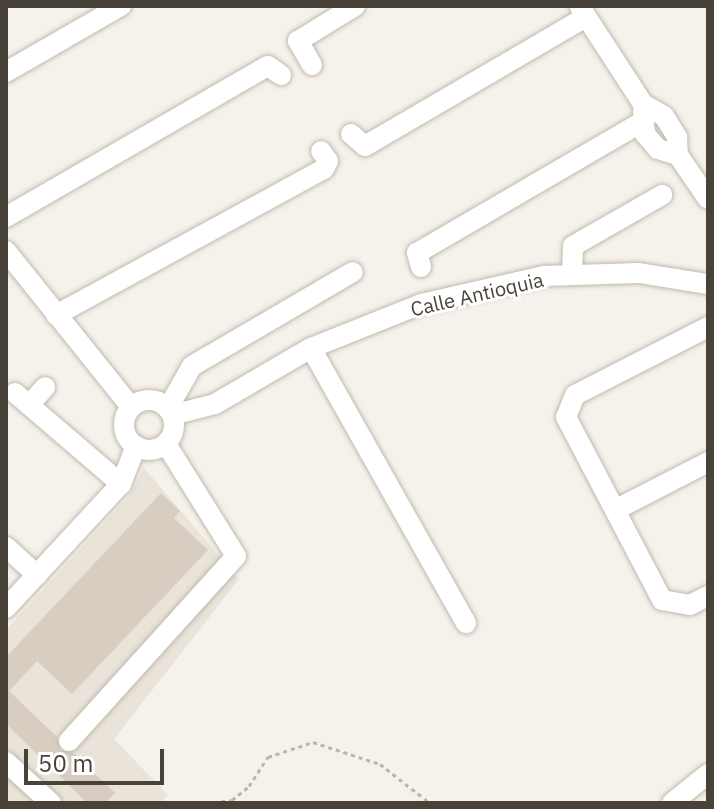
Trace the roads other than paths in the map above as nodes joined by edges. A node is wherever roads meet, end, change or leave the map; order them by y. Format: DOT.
graph roads {
  1 [pos="121,6"];
  2 [pos="355,6"];
  3 [pos="583,11"];
  4 [pos="312,65"];
  5 [pos="6,72"];
  6 [pos="281,75"];
  7 [pos="643,112"];
  8 [pos="351,134"];
  9 [pos="321,151"];
  10 [pos="662,195"];
  11 [pos="708,199"];
  12 [pos="6,217"];
  13 [pos="6,251"];
  14 [pos="421,267"];
  15 [pos="353,272"];
  16 [pos="572,275"];
  17 [pos="13,277"];
  18 [pos="708,284"];
  19 [pos="56,315"];
  20 [pos="708,327"];
  21 [pos="311,348"];
  22 [pos="45,387"];
  23 [pos="131,407"];
  24 [pos="170,411"];
  25 [pos="166,444"];
  26 [pos="136,446"];
  27 [pos="708,462"];
  28 [pos="121,484"];
  29 [pos="615,510"];
  30 [pos="6,547"];
  31 [pos="37,575"];
  32 [pos="708,596"];
  33 [pos="6,608"];
  34 [pos="466,623"];
  35 [pos="69,741"];
  36 [pos="6,762"];
  37 [pos="708,774"];
  38 [pos="51,803"];
  39 [pos="672,803"];
  1 -- 5 [label="street"];
  2 -- 4 [label="street"];
  3 -- 7 [label="street"];
  3 -- 8 [label="street"];
  6 -- 12 [label="street"];
  7 -- 11 [label="street"];
  7 -- 14 [label="street"];
  9 -- 19 [label="street"];
  10 -- 16 [label="street"];
  13 -- 17 [label="street"];
  15 -- 24 [label="street"];
  16 -- 18 [label="street, Calle Antioquia"];
  16 -- 21 [label="street, Calle Antioquia"];
  17 -- 19 [label="street"];
  19 -- 23 [label="street"];
  20 -- 29 [label="street"];
  21 -- 24 [label="street, Calle Antioquia"];
  21 -- 34 [label="street"];
  22 -- 28 [label="street"];
  23 -- 24 [label="street"];
  23 -- 26 [label="street"];
  24 -- 25 [label="street"];
  25 -- 26 [label="street"];
  25 -- 35 [label="street"];
  26 -- 28 [label="street"];
  27 -- 29 [label="street"];
  28 -- 31 [label="street"];
  29 -- 32 [label="street"];
  30 -- 31 [label="street"];
  31 -- 33 [label="street"];
  36 -- 38 [label="street"];
  37 -- 39 [label="street"];
}
